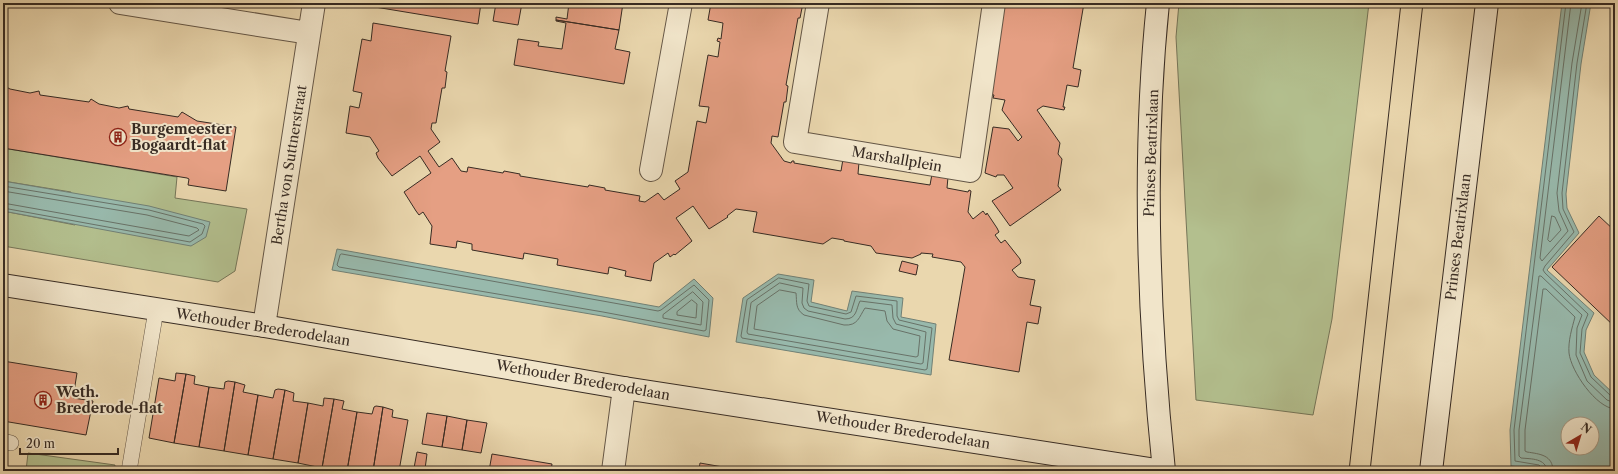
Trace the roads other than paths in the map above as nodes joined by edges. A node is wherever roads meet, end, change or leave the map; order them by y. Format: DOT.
graph roads {
  1 [pos="120,3"];
  2 [pos="314,3"];
  3 [pos="681,3"];
  4 [pos="818,3"];
  5 [pos="994,3"];
  6 [pos="1158,3"];
  7 [pos="1487,3"];
  8 [pos="309,33"];
  9 [pos="651,170"];
  10 [pos="3,285"];
  11 [pos="156,310"];
  12 [pos="264,326"];
  13 [pos="624,388"];
  14 [pos="129,471"];
  15 [pos="613,471"];
  16 [pos="1164,471"];
  17 [pos="1431,471"];
  1 -- 8 [label="street"];
  2 -- 8 [label="street, Bertha von Suttnerstraat"];
  3 -- 9 [label="street"];
  4 -- 5 [label="street, Marshallplein"];
  6 -- 16 [label="street, Prinses Beatrixlaan"];
  7 -- 17 [label="street, Prinses Beatrixlaan"];
  8 -- 12 [label="street, Bertha von Suttnerstraat"];
  10 -- 11 [label="street, Wethouder Brederodelaan"];
  11 -- 12 [label="street, Wethouder Brederodelaan"];
  11 -- 14 [label="lane"];
  12 -- 13 [label="street, Wethouder Brederodelaan"];
  13 -- 15 [label="street"];
  13 -- 16 [label="street, Wethouder Brederodelaan"];
}
